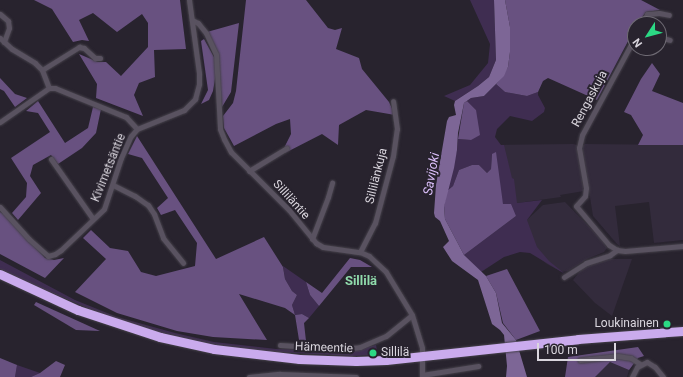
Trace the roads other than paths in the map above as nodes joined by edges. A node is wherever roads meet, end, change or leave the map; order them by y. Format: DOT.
graph roads {
  1 [pos="189,0"];
  2 [pos="0,14"];
  3 [pos="669,15"];
  4 [pos="647,16"];
  5 [pos="192,20"];
  6 [pos="667,39"];
  7 [pos="2,40"];
  8 [pos="670,40"];
  9 [pos="627,52"];
  10 [pos="100,58"];
  11 [pos="42,70"];
  12 [pos="49,88"];
  13 [pos="392,101"];
  14 [pos="0,122"];
  15 [pos="137,129"];
  16 [pos="287,148"];
  17 [pos="51,159"];
  18 [pos="249,171"];
  19 [pos="332,183"];
  20 [pos="113,184"];
  21 [pos="0,207"];
  22 [pos="93,219"];
  23 [pos="312,239"];
  24 [pos="683,246"];
  25 [pos="617,250"];
  26 [pos="360,252"];
  27 [pos="183,263"];
  28 [pos="0,274"];
  29 [pos="564,277"];
  30 [pos="412,315"];
  31 [pos="683,331"];
  32 [pos="280,345"];
  33 [pos="423,356"];
  34 [pos="580,360"];
  35 [pos="640,364"];
  36 [pos="478,366"];
  37 [pos="422,376"];
  38 [pos="249,377"];
  39 [pos="356,377"];
  40 [pos="632,377"];
  41 [pos="662,377"];
  1 -- 5 [label="street, Kivimetsäntie"];
  2 -- 7 [label="street"];
  3 -- 4 [label="street"];
  5 -- 15 [label="street, Kivimetsäntie"];
  5 -- 18 [label="street, Silliläntie"];
  6 -- 8 [label="street"];
  7 -- 11 [label="street"];
  9 -- 25 [label="street, Rengaskuja"];
  10 -- 11 [label="street"];
  11 -- 12 [label="street"];
  12 -- 14 [label="street"];
  12 -- 15 [label="street"];
  13 -- 26 [label="street, Sillilänkuja"];
  15 -- 20 [label="street, Kivimetsäntie"];
  16 -- 18 [label="street"];
  17 -- 22 [label="street"];
  18 -- 23 [label="street, Silliläntie"];
  19 -- 23 [label="street"];
  20 -- 22 [label="street, Kivimetsäntie"];
  20 -- 27 [label="street"];
  21 -- 22 [label="street, Kivimetsäntie"];
  23 -- 26 [label="street, Silliläntie"];
  24 -- 25 [label="street"];
  25 -- 29 [label="street"];
  26 -- 30 [label="street, Silliläntie"];
  28 -- 33 [label="highway, Hämeentie"];
  30 -- 32 [label="street"];
  30 -- 33 [label="street, Silliläntie"];
  31 -- 33 [label="highway, Hämeentie"];
  33 -- 37 [label="street, Silliläntie"];
  34 -- 35 [label="street"];
  35 -- 40 [label="street"];
  35 -- 41 [label="street"];
  36 -- 37 [label="street"];
  38 -- 39 [label="street"];
}
